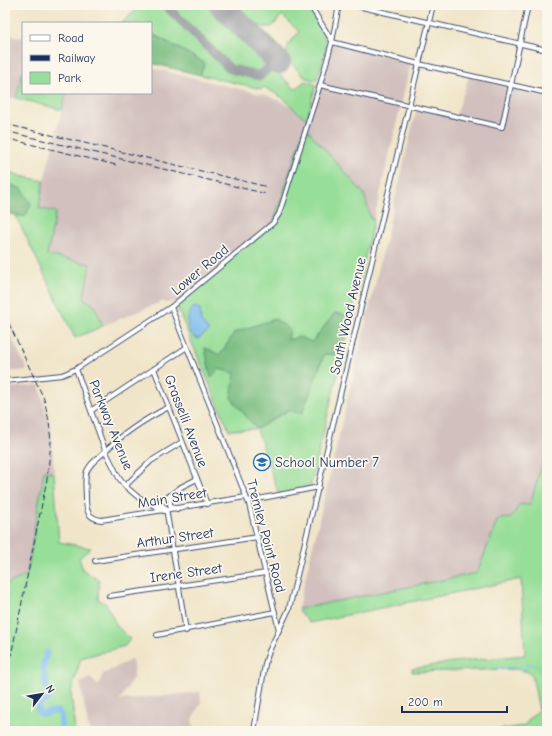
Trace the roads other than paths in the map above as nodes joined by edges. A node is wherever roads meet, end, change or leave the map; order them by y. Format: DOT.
graph roads {
  1 [pos="310,5"];
  2 [pos="339,5"];
  3 [pos="353,5"];
  4 [pos="432,5"];
  5 [pos="528,5"];
  6 [pos="428,23"];
  7 [pos="332,42"];
  8 [pos="519,43"];
  9 [pos="547,50"];
  10 [pos="419,64"];
  11 [pos="510,84"];
  12 [pos="320,85"];
  13 [pos="547,93"];
  14 [pos="409,106"];
  15 [pos="172,307"];
  16 [pos="187,347"];
  17 [pos="76,369"];
  18 [pos="154,369"];
  19 [pos="5,381"];
  20 [pos="169,407"];
  21 [pos="92,410"];
  22 [pos="182,442"];
  23 [pos="106,450"];
  24 [pos="197,479"];
  25 [pos="125,486"];
  26 [pos="318,487"];
  27 [pos="170,495"];
  28 [pos="247,499"];
  29 [pos="207,504"];
  30 [pos="155,506"];
  31 [pos="177,509"];
  32 [pos="166,511"];
  33 [pos="258,538"];
  34 [pos="173,550"];
  35 [pos="95,561"];
  36 [pos="266,573"];
  37 [pos="178,586"];
  38 [pos="109,596"];
  39 [pos="275,612"];
  40 [pos="186,630"];
  41 [pos="279,630"];
  42 [pos="157,635"];
  43 [pos="254,731"];
  1 -- 7 [label="street"];
  2 -- 7 [label="street, Lower Road"];
  3 -- 6 [label="street"];
  4 -- 6 [label="street, South Wood Avenue"];
  5 -- 8 [label="street"];
  6 -- 8 [label="street"];
  6 -- 10 [label="street, South Wood Avenue"];
  7 -- 10 [label="street"];
  7 -- 12 [label="street, Lower Road"];
  8 -- 9 [label="street"];
  8 -- 11 [label="street"];
  10 -- 11 [label="street"];
  10 -- 14 [label="street, South Wood Avenue"];
  11 -- 13 [label="street"];
  11 -- 14 [label="street"];
  12 -- 14 [label="street"];
  12 -- 15 [label="street, Lower Road"];
  14 -- 26 [label="street, South Wood Avenue"];
  15 -- 16 [label="street, Tremley Point Road"];
  15 -- 17 [label="street, Lower Road"];
  16 -- 18 [label="street"];
  16 -- 28 [label="street, Tremley Point Road"];
  17 -- 19 [label="street, Lower Road"];
  17 -- 21 [label="street, Parkway Avenue"];
  18 -- 20 [label="street, Grasselli Avenue"];
  18 -- 21 [label="street"];
  20 -- 22 [label="street, Grasselli Avenue"];
  20 -- 23 [label="street"];
  21 -- 23 [label="street, Parkway Avenue"];
  22 -- 24 [label="street, Grasselli Avenue"];
  22 -- 25 [label="street"];
  23 -- 25 [label="street, Parkway Avenue"];
  23 -- 32 [label="street, Main Street"];
  24 -- 27 [label="street"];
  24 -- 29 [label="street, Grasselli Avenue"];
  25 -- 30 [label="street, Parkway Avenue"];
  26 -- 28 [label="street, Main Street"];
  26 -- 41 [label="street, South Wood Avenue"];
  27 -- 30 [label="street"];
  27 -- 31 [label="street"];
  28 -- 29 [label="street, Main Street"];
  28 -- 33 [label="street, Tremley Point Road"];
  29 -- 31 [label="street, Main Street"];
  30 -- 32 [label="street, Parkway Avenue"];
  31 -- 32 [label="street, Main Street"];
  32 -- 34 [label="street"];
  33 -- 34 [label="street, Arthur Street"];
  33 -- 36 [label="street, Tremley Point Road"];
  34 -- 35 [label="street, Arthur Street"];
  34 -- 37 [label="street"];
  36 -- 37 [label="street, Irene Street"];
  36 -- 39 [label="street, Tremley Point Road"];
  37 -- 38 [label="street, Irene Street"];
  37 -- 40 [label="street"];
  39 -- 40 [label="street"];
  39 -- 41 [label="street, Tremley Point Road"];
  40 -- 42 [label="street"];
  41 -- 43 [label="street"];
}
